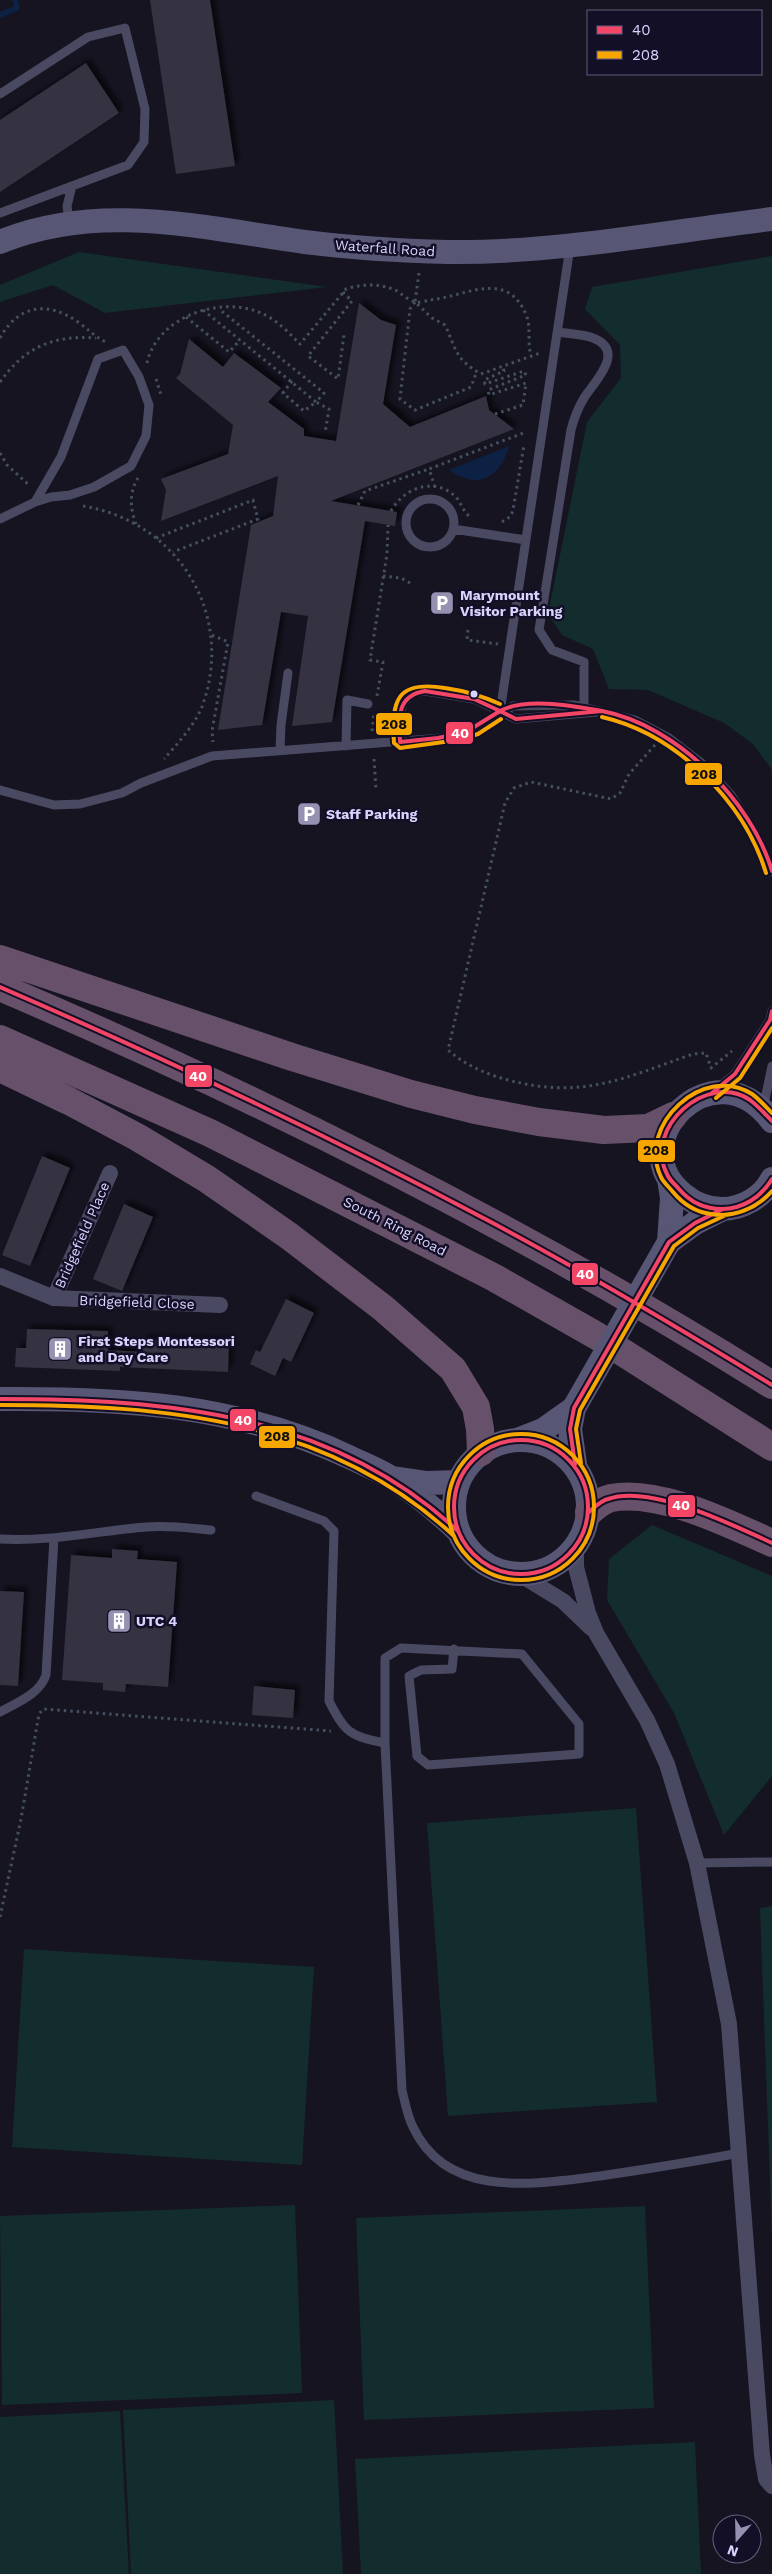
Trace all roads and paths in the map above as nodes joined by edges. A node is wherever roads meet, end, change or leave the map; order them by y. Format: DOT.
graph roads {
  1 [pos="0,94"];
  2 [pos="72,186"];
  3 [pos="0,214"];
  4 [pos="772,219"];
  5 [pos="70,223"];
  6 [pos="0,242"];
  7 [pos="570,245"];
  8 [pos="419,273"];
  9 [pos="343,292"];
  10 [pos="415,302"];
  11 [pos="218,309"];
  12 [pos="203,310"];
  13 [pos="185,317"];
  14 [pos="558,332"];
  15 [pos="344,335"];
  16 [pos="0,338"];
  17 [pos="240,340"];
  18 [pos="541,344"];
  19 [pos="540,354"];
  20 [pos="531,355"];
  21 [pos="538,362"];
  22 [pos="502,365"];
  23 [pos="477,371"];
  24 [pos="292,381"];
  25 [pos="0,382"];
  26 [pos="316,402"];
  27 [pos="162,403"];
  28 [pos="494,414"];
  29 [pos="528,424"];
  30 [pos="526,432"];
  31 [pos="325,433"];
  32 [pos="0,453"];
  33 [pos="429,469"];
  34 [pos="139,476"];
  35 [pos="435,487"];
  36 [pos="41,492"];
  37 [pos="51,497"];
  38 [pos="35,502"];
  39 [pos="358,505"];
  40 [pos="391,511"];
  41 [pos="472,518"];
  42 [pos="0,519"];
  43 [pos="494,521"];
  44 [pos="136,524"];
  45 [pos="388,525"];
  46 [pos="453,529"];
  47 [pos="156,538"];
  48 [pos="526,540"];
  49 [pos="172,552"];
  50 [pos="383,576"];
  51 [pos="410,583"];
  52 [pos="468,630"];
  53 [pos="212,635"];
  54 [pos="498,644"];
  55 [pos="288,674"];
  56 [pos="368,704"];
  57 [pos="584,707"];
  58 [pos="604,711"];
  59 [pos="500,712"];
  60 [pos="372,734"];
  61 [pos="661,734"];
  62 [pos="400,742"];
  63 [pos="213,744"];
  64 [pos="346,746"];
  65 [pos="280,750"];
  66 [pos="374,758"];
  67 [pos="141,783"];
  68 [pos="376,789"];
  69 [pos="0,790"];
  70 [pos="772,870"];
  71 [pos="0,960"];
  72 [pos="0,986"];
  73 [pos="772,1011"];
  74 [pos="0,1039"];
  75 [pos="732,1051"];
  76 [pos="772,1066"];
  77 [pos="0,1068"];
  78 [pos="712,1092"];
  79 [pos="768,1115"];
  80 [pos="673,1116"];
  81 [pos="110,1173"];
  82 [pos="669,1179"];
  83 [pos="767,1190"];
  84 [pos="723,1209"];
  85 [pos="669,1242"];
  86 [pos="0,1276"];
  87 [pos="54,1298"];
  88 [pos="220,1305"];
  89 [pos="772,1385"];
  90 [pos="0,1399"];
  91 [pos="574,1408"];
  92 [pos="518,1439"];
  93 [pos="772,1447"];
  94 [pos="481,1452"];
  95 [pos="574,1464"];
  96 [pos="392,1478"];
  97 [pos="458,1482"];
  98 [pos="256,1496"];
  99 [pos="589,1512"];
  100 [pos="211,1530"];
  101 [pos="458,1531"];
  102 [pos="54,1538"];
  103 [pos="0,1539"];
  104 [pos="772,1543"];
  105 [pos="576,1546"];
  106 [pos="519,1574"];
  107 [pos="596,1633"];
  108 [pos="454,1650"];
  109 [pos="0,1712"];
  110 [pos="348,1733"];
  111 [pos="385,1743"];
  112 [pos="772,1862"];
  113 [pos="697,1863"];
  114 [pos="0,1917"];
  115 [pos="739,2153"];
  116 [pos="772,2486"];
  1 -- 2 [label="lane"];
  2 -- 3 [label="lane"];
  2 -- 5 [label="lane"];
  4 -- 7 [label="street, Waterfall Road"];
  5 -- 6 [label="street, Waterfall Road"];
  5 -- 7 [label="street, Waterfall Road"];
  7 -- 14 [label="lane"];
  8 -- 10 [label="path"];
  9 -- 10 [label="path"];
  9 -- 11 [label="path"];
  9 -- 15 [label="path"];
  10 -- 20 [label="path"];
  10 -- 23 [label="path"];
  10 -- 23 [label="path"];
  11 -- 12 [label="path"];
  11 -- 26 [label="path"];
  12 -- 13 [label="path"];
  12 -- 17 [label="path"];
  13 -- 17 [label="path"];
  13 -- 27 [label="path"];
  14 -- 48 [label="lane"];
  14 -- 57 [label="lane"];
  16 -- 25 [label="path"];
  17 -- 24 [label="path"];
  18 -- 19 [label="path"];
  19 -- 20 [label="path"];
  19 -- 21 [label="path"];
  20 -- 22 [label="path"];
  22 -- 23 [label="path"];
  22 -- 28 [label="path"];
  24 -- 26 [label="path"];
  24 -- 26 [label="path"];
  26 -- 31 [label="path"];
  29 -- 30 [label="path"];
  30 -- 33 [label="path"];
  30 -- 43 [label="path"];
  32 -- 36 [label="path"];
  33 -- 35 [label="path"];
  33 -- 39 [label="path"];
  34 -- 44 [label="path"];
  35 -- 40 [label="path"];
  35 -- 41 [label="path"];
  36 -- 37 [label="lane"];
  36 -- 38 [label="lane"];
  37 -- 38 [label="lane"];
  37 -- 44 [label="path"];
  38 -- 42 [label="lane"];
  44 -- 47 [label="path"];
  45 -- 50 [label="path"];
  46 -- 46 [label="lane"];
  46 -- 48 [label="lane"];
  47 -- 49 [label="path"];
  47 -- 49 [label="path"];
  48 -- 59 [label="lane"];
  49 -- 53 [label="path"];
  50 -- 51 [label="path"];
  50 -- 60 [label="path"];
  52 -- 54 [label="path"];
  53 -- 63 [label="path"];
  53 -- 67 [label="path"];
  55 -- 65 [label="lane"];
  56 -- 64 [label="lane"];
  57 -- 58 [label="lane"];
  57 -- 59 [label="lane"];
  58 -- 59 [label="lane"];
  58 -- 61 [label="lane"];
  59 -- 62 [label="lane"];
  59 -- 62 [label="lane"];
  61 -- 70 [label="lane"];
  61 -- 75 [label="path"];
  62 -- 64 [label="lane"];
  64 -- 65 [label="lane"];
  65 -- 67 [label="lane"];
  66 -- 68 [label="path"];
  67 -- 69 [label="lane"];
  71 -- 80 [label="highway"];
  72 -- 89 [label="highway"];
  73 -- 78 [label="lane"];
  74 -- 93 [label="highway, South Ring Road"];
  76 -- 79 [label="lane"];
  77 -- 94 [label="highway"];
  78 -- 79 [label="street"];
  78 -- 80 [label="street"];
  80 -- 82 [label="street"];
  81 -- 87 [label="street, Bridgefield Place"];
  82 -- 84 [label="street"];
  82 -- 85 [label="street"];
  83 -- 84 [label="street"];
  84 -- 85 [label="street"];
  85 -- 91 [label="street, bridge"];
  86 -- 87 [label="street, Bridgefield Close"];
  87 -- 88 [label="street, Bridgefield Close"];
  90 -- 96 [label="street"];
  91 -- 92 [label="street"];
  91 -- 95 [label="street"];
  92 -- 94 [label="street"];
  92 -- 95 [label="street"];
  94 -- 97 [label="street"];
  95 -- 99 [label="street"];
  96 -- 97 [label="street"];
  96 -- 101 [label="street"];
  97 -- 101 [label="street"];
  98 -- 110 [label="lane"];
  99 -- 104 [label="highway"];
  99 -- 105 [label="street"];
  100 -- 102 [label="lane"];
  101 -- 106 [label="street"];
  102 -- 103 [label="lane"];
  102 -- 109 [label="lane"];
  105 -- 106 [label="street"];
  105 -- 107 [label="street"];
  106 -- 107 [label="street"];
  107 -- 113 [label="street"];
  108 -- 108 [label="lane"];
  108 -- 111 [label="lane"];
  110 -- 111 [label="lane"];
  110 -- 114 [label="path"];
  111 -- 115 [label="lane"];
  112 -- 113 [label="lane"];
  113 -- 115 [label="street"];
  115 -- 116 [label="street"];
}
